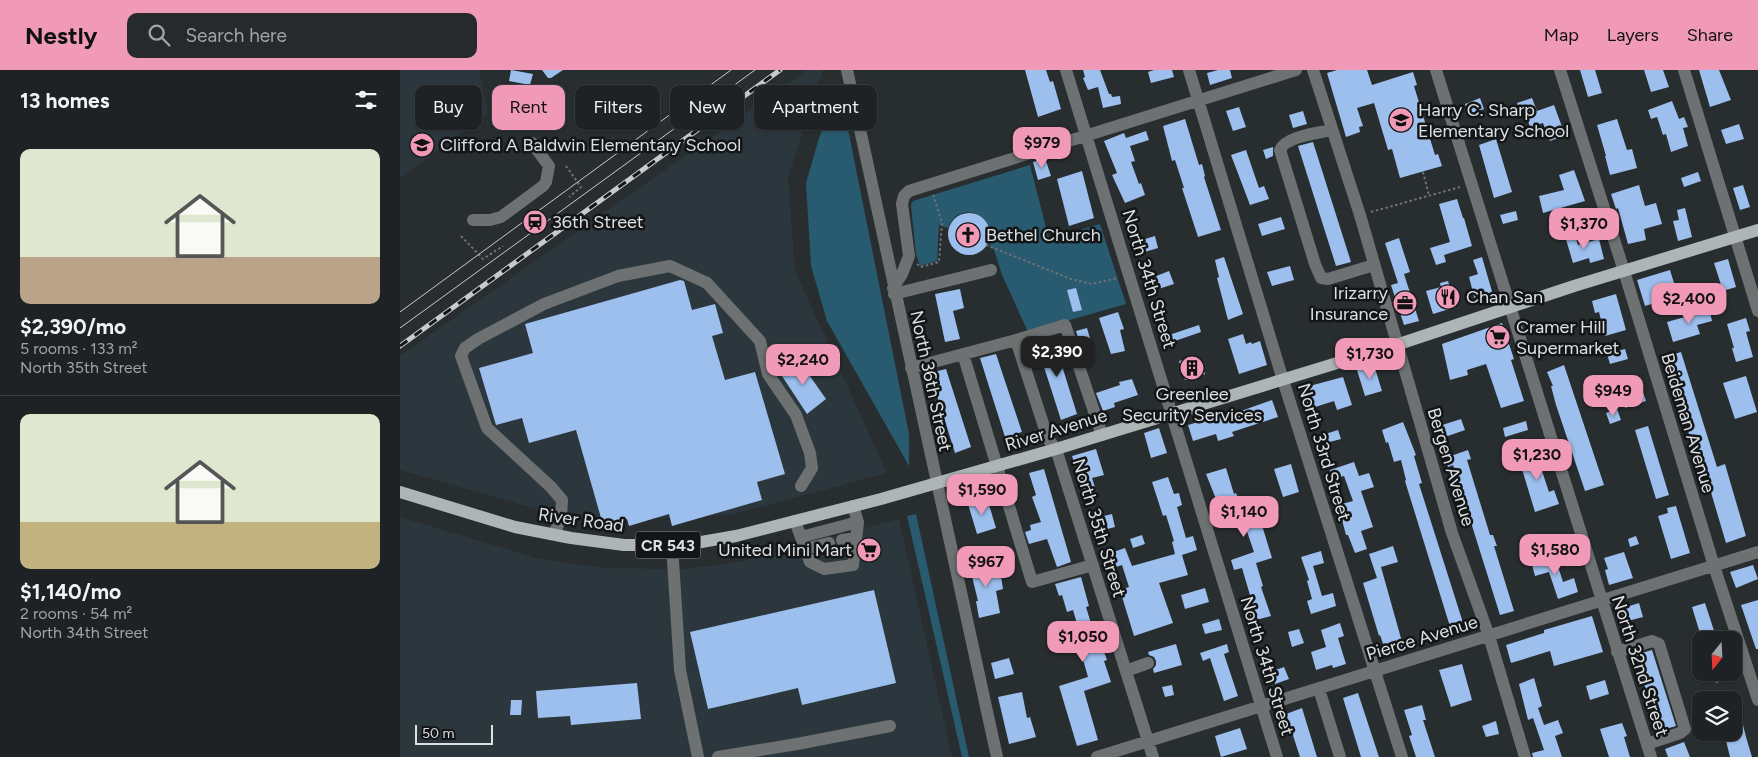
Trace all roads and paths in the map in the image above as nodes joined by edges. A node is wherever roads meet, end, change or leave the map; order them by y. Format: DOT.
graph roads {
  1 [pos="847,70"];
  2 [pos="1066,70"];
  3 [pos="1189,70"];
  4 [pos="1296,70"];
  5 [pos="1313,70"];
  6 [pos="1436,70"];
  7 [pos="1560,70"];
  8 [pos="1684,70"];
  9 [pos="1197,100"];
  10 [pos="1332,130"];
  11 [pos="1085,136"];
  12 [pos="532,143"];
  13 [pos="566,166"];
  14 [pos="1423,172"];
  15 [pos="1472,183"];
  16 [pos="931,185"];
  17 [pos="1429,196"];
  18 [pos="569,197"];
  19 [pos="1360,215"];
  20 [pos="473,220"];
  21 [pos="1758,230"];
  22 [pos="461,236"];
  23 [pos="1735,237"];
  24 [pos="986,245"];
  25 [pos="503,246"];
  26 [pos="910,256"];
  27 [pos="1374,265"];
  28 [pos="991,270"];
  29 [pos="1624,271"];
  30 [pos="1130,274"];
  31 [pos="894,291"];
  32 [pos="1510,307"];
  33 [pos="1758,311"];
  34 [pos="1016,340"];
  35 [pos="1396,345"];
  36 [pos="963,354"];
  37 [pos="912,368"];
  38 [pos="1283,380"];
  39 [pos="1171,413"];
  40 [pos="1102,435"];
  41 [pos="1056,449"];
  42 [pos="998,466"];
  43 [pos="936,483"];
  44 [pos="801,486"];
  45 [pos="400,492"];
  46 [pos="853,506"];
  47 [pos="795,521"];
  48 [pos="858,522"];
  49 [pos="554,534"];
  50 [pos="800,537"];
  51 [pos="856,538"];
  52 [pos="842,540"];
  53 [pos="829,543"];
  54 [pos="672,545"];
  55 [pos="805,550"];
  56 [pos="1758,552"];
  57 [pos="1093,565"];
  58 [pos="1714,566"];
  59 [pos="1600,600"];
  60 [pos="1489,636"];
  61 [pos="1617,652"];
  62 [pos="1148,662"];
  63 [pos="1126,671"];
  64 [pos="1375,671"];
  65 [pos="1319,689"];
  66 [pos="1758,700"];
  67 [pos="1261,706"];
  68 [pos="890,726"];
  69 [pos="1148,741"];
  70 [pos="1647,744"];
  71 [pos="698,757"];
  72 [pos="718,757"];
  73 [pos="997,757"];
  74 [pos="1097,757"];
  75 [pos="1153,757"];
  76 [pos="1277,757"];
  77 [pos="1340,757"];
  78 [pos="1402,757"];
  79 [pos="1525,757"];
  80 [pos="1651,757"];
  1 -- 31 [label="street, North 36th Street"];
  2 -- 11 [label="street, North 34th Street"];
  3 -- 9 [label="street, North 33rd Street"];
  4 -- 9 [label="street"];
  5 -- 10 [label="street, Bergen Avenue"];
  6 -- 15 [label="street, North 32nd Street"];
  7 -- 29 [label="street, Beideman Avenue"];
  8 -- 23 [label="street"];
  9 -- 11 [label="street"];
  9 -- 38 [label="street, North 33rd Street"];
  10 -- 19 [label="street, Bergen Avenue"];
  10 -- 27 [label="street"];
  11 -- 16 [label="street"];
  11 -- 30 [label="street, North 34th Street"];
  12 -- 20 [label="street"];
  13 -- 18 [label="path"];
  14 -- 17 [label="path"];
  15 -- 17 [label="path"];
  15 -- 32 [label="street, North 32nd Street"];
  16 -- 26 [label="street"];
  16 -- 26 [label="path"];
  17 -- 19 [label="path"];
  19 -- 27 [label="street, Bergen Avenue"];
  21 -- 23 [label="main road, River Avenue / CR 543"];
  22 -- 25 [label="path"];
  23 -- 29 [label="main road, River Avenue / CR 543"];
  23 -- 33 [label="street"];
  24 -- 30 [label="path"];
  26 -- 31 [label="street"];
  27 -- 35 [label="street, Bergen Avenue"];
  28 -- 31 [label="street"];
  29 -- 32 [label="main road, River Avenue / CR 543"];
  29 -- 58 [label="street, Beideman Avenue"];
  30 -- 39 [label="street, North 34th Street"];
  31 -- 37 [label="street, North 36th Street"];
  32 -- 35 [label="main road, River Avenue / CR 543"];
  32 -- 59 [label="street, North 32nd Street"];
  34 -- 36 [label="street"];
  34 -- 40 [label="street"];
  34 -- 41 [label="street, North 35th Street"];
  35 -- 38 [label="main road, River Avenue / CR 543"];
  35 -- 60 [label="street, Bergen Avenue"];
  36 -- 37 [label="street"];
  36 -- 42 [label="street"];
  37 -- 43 [label="street, North 36th Street"];
  38 -- 39 [label="main road, River Avenue / CR 543"];
  38 -- 64 [label="street, North 33rd Street"];
  39 -- 40 [label="main road, River Avenue / CR 543"];
  39 -- 67 [label="street, North 34th Street"];
  40 -- 41 [label="main road, River Avenue / CR 543"];
  41 -- 42 [label="main road, River Avenue / CR 543"];
  41 -- 57 [label="street, North 35th Street"];
  42 -- 43 [label="main road, River Avenue / CR 543"];
  42 -- 57 [label="street"];
  43 -- 46 [label="main road, River Road / CR 543"];
  43 -- 73 [label="street, North 36th Street"];
  44 -- 49 [label="street"];
  45 -- 49 [label="main road, River Road / CR 543"];
  46 -- 47 [label="main road, River Road / CR 543"];
  46 -- 48 [label="street"];
  47 -- 50 [label="street"];
  47 -- 54 [label="main road, River Road / CR 543"];
  48 -- 50 [label="street"];
  48 -- 51 [label="street"];
  49 -- 54 [label="main road, River Road / CR 543"];
  50 -- 55 [label="street"];
  51 -- 52 [label="street"];
  51 -- 55 [label="street"];
  53 -- 55 [label="street"];
  54 -- 71 [label="street"];
  56 -- 58 [label="street, Pierce Avenue"];
  57 -- 63 [label="street, North 35th Street"];
  58 -- 59 [label="street, Pierce Avenue"];
  58 -- 66 [label="street, Beideman Avenue"];
  59 -- 60 [label="street, Pierce Avenue"];
  59 -- 61 [label="street, North 32nd Street"];
  60 -- 64 [label="street, Pierce Avenue"];
  60 -- 79 [label="street, Bergen Avenue"];
  61 -- 70 [label="street, North 32nd Street"];
  61 -- 70 [label="street"];
  62 -- 63 [label="street"];
  63 -- 69 [label="street, North 35th Street"];
  64 -- 65 [label="street, Pierce Avenue"];
  64 -- 78 [label="street, North 33rd Street"];
  65 -- 67 [label="street, Pierce Avenue"];
  65 -- 77 [label="street"];
  67 -- 69 [label="street, Pierce Avenue"];
  67 -- 76 [label="street, North 34th Street"];
  68 -- 72 [label="street"];
  69 -- 74 [label="street, Pierce Avenue"];
  69 -- 75 [label="street, North 35th Street"];
  70 -- 80 [label="street, North 32nd Street"];
}
